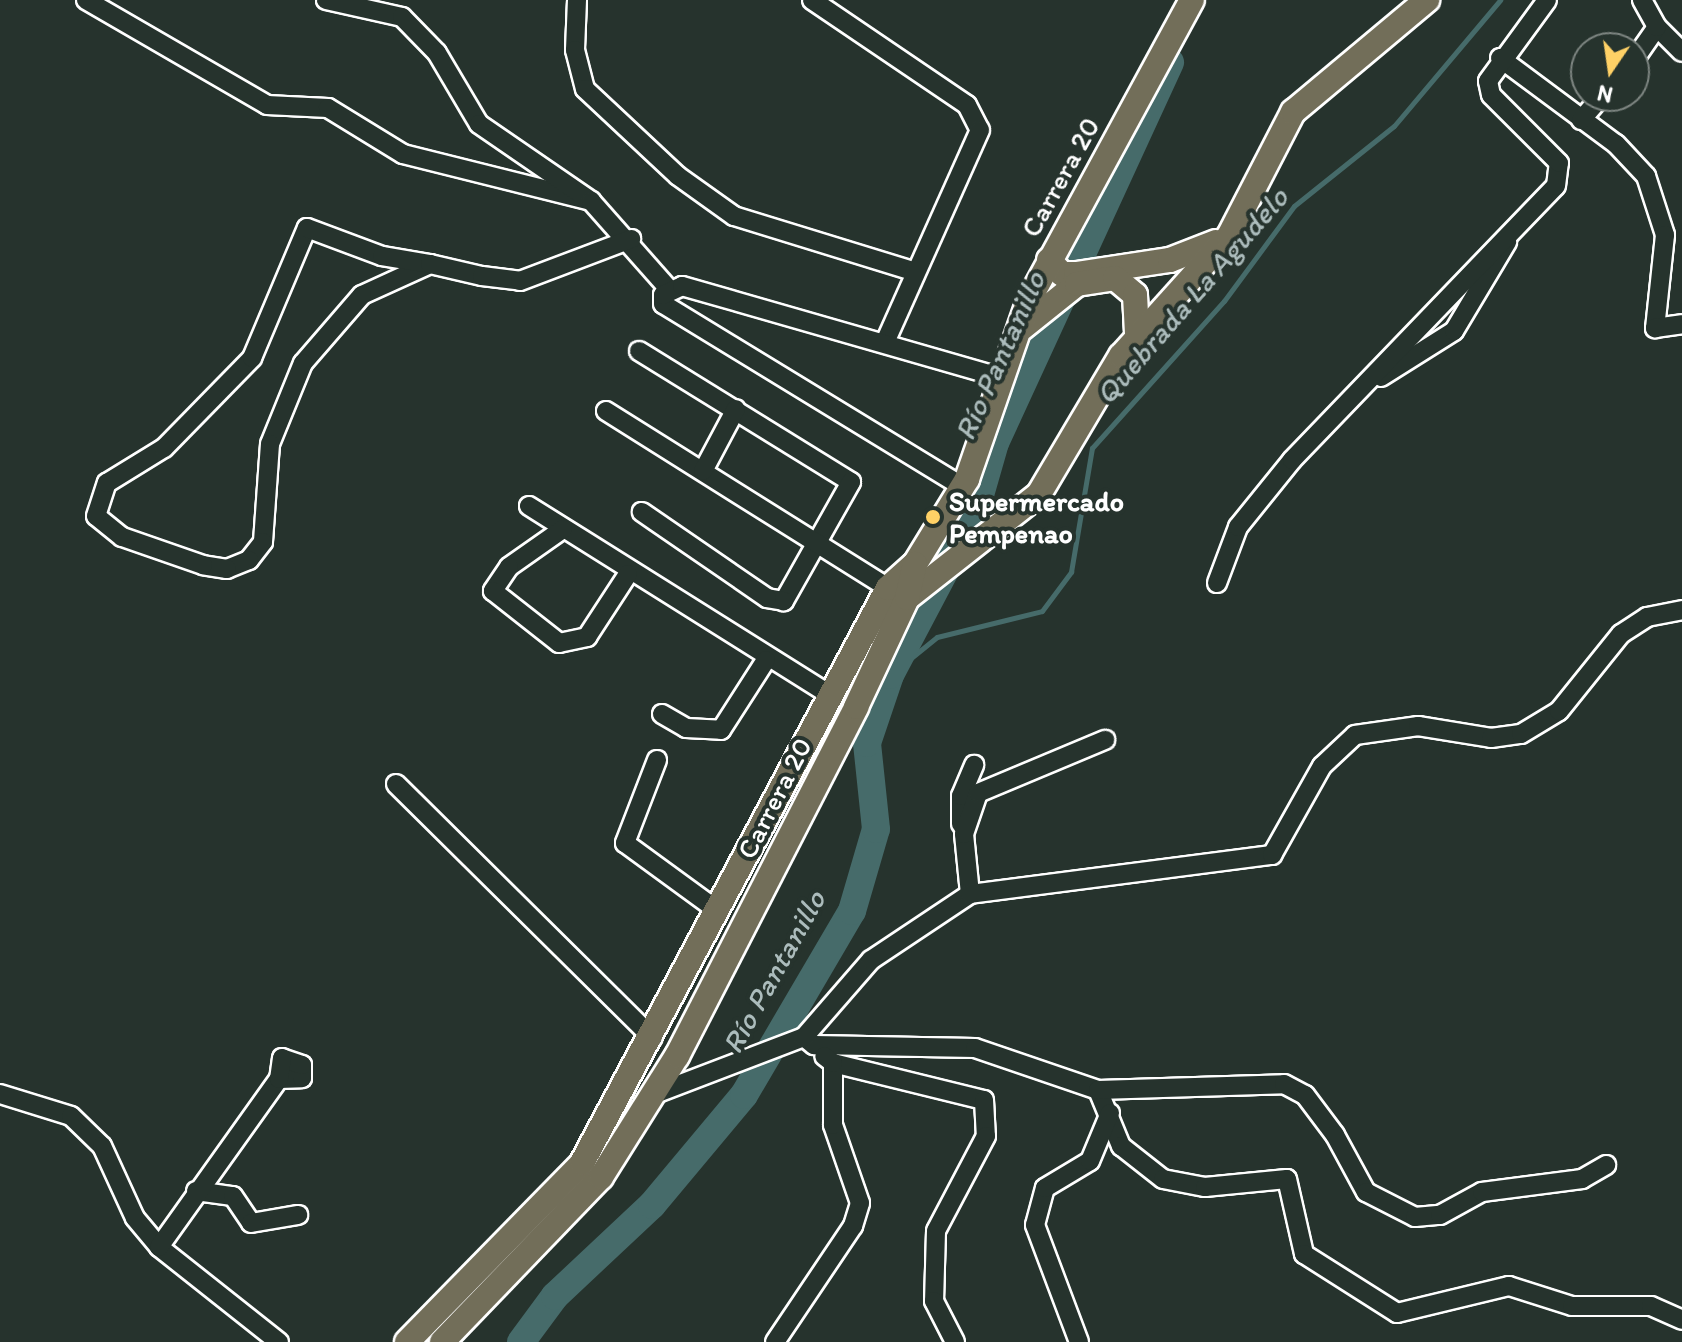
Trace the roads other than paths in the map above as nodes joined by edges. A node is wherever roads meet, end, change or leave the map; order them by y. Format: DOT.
graph roads {
  1 [pos="86,0"];
  2 [pos="326,0"];
  3 [pos="577,0"];
  4 [pos="812,0"];
  5 [pos="1192,0"];
  6 [pos="1427,0"];
  7 [pos="1547,0"];
  8 [pos="1642,0"];
  9 [pos="405,8"];
  10 [pos="1657,27"];
  11 [pos="1650,37"];
  12 [pos="1682,52"];
  13 [pos="1500,58"];
  14 [pos="1588,112"];
  15 [pos="1581,120"];
  16 [pos="591,201"];
  17 [pos="1674,230"];
  18 [pos="1229,236"];
  19 [pos="1509,236"];
  20 [pos="631,239"];
  21 [pos="1049,260"];
  22 [pos="430,264"];
  23 [pos="916,272"];
  24 [pos="1068,286"];
  25 [pos="668,288"];
  26 [pos="1682,324"];
  27 [pos="1018,333"];
  28 [pos="1137,334"];
  29 [pos="885,342"];
  30 [pos="639,351"];
  31 [pos="1002,378"];
  32 [pos="1365,386"];
  33 [pos="736,409"];
  34 [pos="606,411"];
  35 [pos="703,471"];
  36 [pos="963,487"];
  37 [pos="529,506"];
  38 [pos="642,512"];
  39 [pos="563,529"];
  40 [pos="822,543"];
  41 [pos="922,570"];
  42 [pos="628,574"];
  43 [pos="1217,583"];
  44 [pos="897,593"];
  45 [pos="1682,610"];
  46 [pos="766,660"];
  47 [pos="833,697"];
  48 [pos="662,714"];
  49 [pos="1105,740"];
  50 [pos="657,760"];
  51 [pos="974,765"];
  52 [pos="396,784"];
  53 [pos="964,834"];
  54 [pos="970,894"];
  55 [pos="717,910"];
  56 [pos="653,1038"];
  57 [pos="804,1041"];
  58 [pos="833,1063"];
  59 [pos="279,1079"];
  60 [pos="1098,1090"];
  61 [pos="0,1094"];
  62 [pos="652,1095"];
  63 [pos="1110,1113"];
  64 [pos="1606,1165"];
  65 [pos="196,1191"];
  66 [pos="298,1215"];
  67 [pos="159,1247"];
  68 [pos="1682,1320"];
  69 [pos="279,1342"];
  70 [pos="407,1342"];
  71 [pos="442,1342"];
  72 [pos="775,1342"];
  73 [pos="955,1342"];
  74 [pos="1079,1342"];
  1 -- 16 [label="street"];
  2 -- 9 [label="street"];
  3 -- 23 [label="street"];
  4 -- 23 [label="street"];
  5 -- 21 [label="main road, Carrera 20"];
  6 -- 18 [label="main road"];
  7 -- 13 [label="street"];
  8 -- 10 [label="street"];
  9 -- 16 [label="street"];
  10 -- 11 [label="street"];
  10 -- 12 [label="street"];
  13 -- 15 [label="street"];
  13 -- 19 [label="street"];
  14 -- 15 [label="street"];
  15 -- 17 [label="street"];
  16 -- 20 [label="street"];
  17 -- 26 [label="street"];
  18 -- 24 [label="main road"];
  18 -- 28 [label="main road"];
  19 -- 32 [label="street"];
  19 -- 32 [label="street"];
  20 -- 22 [label="street"];
  20 -- 25 [label="street"];
  21 -- 24 [label="main road"];
  21 -- 27 [label="main road, Carrera 20"];
  22 -- 22 [label="street"];
  23 -- 29 [label="street"];
  24 -- 27 [label="main road"];
  24 -- 28 [label="main road"];
  25 -- 29 [label="street"];
  25 -- 36 [label="street"];
  27 -- 31 [label="main road, Carrera 20"];
  28 -- 41 [label="main road"];
  29 -- 31 [label="street"];
  30 -- 33 [label="street"];
  31 -- 36 [label="main road, Carrera 20"];
  32 -- 43 [label="street"];
  33 -- 35 [label="street"];
  33 -- 40 [label="street"];
  34 -- 35 [label="street"];
  35 -- 40 [label="street"];
  36 -- 41 [label="main road, Carrera 20"];
  37 -- 39 [label="street"];
  38 -- 40 [label="street"];
  39 -- 42 [label="street"];
  39 -- 42 [label="street"];
  40 -- 44 [label="street"];
  41 -- 44 [label="main road, Carrera 20"];
  42 -- 46 [label="street"];
  44 -- 47 [label="main road, Carrera 20"];
  44 -- 62 [label="main road, Carrera 20"];
  45 -- 54 [label="street"];
  46 -- 47 [label="street"];
  46 -- 48 [label="street"];
  47 -- 55 [label="main road, Carrera 20"];
  49 -- 53 [label="street"];
  50 -- 55 [label="street"];
  51 -- 53 [label="street"];
  52 -- 56 [label="street"];
  53 -- 54 [label="street"];
  54 -- 57 [label="street"];
  55 -- 56 [label="main road, Carrera 20"];
  56 -- 70 [label="main road, Carrera 20"];
  57 -- 58 [label="street"];
  57 -- 60 [label="street"];
  57 -- 62 [label="street"];
  58 -- 72 [label="street"];
  58 -- 73 [label="street"];
  59 -- 65 [label="street"];
  60 -- 63 [label="street"];
  60 -- 64 [label="street"];
  61 -- 67 [label="street"];
  62 -- 71 [label="main road, Carrera 20"];
  63 -- 68 [label="street"];
  63 -- 74 [label="street"];
  65 -- 66 [label="street"];
  65 -- 67 [label="street"];
  67 -- 69 [label="street"];
}
